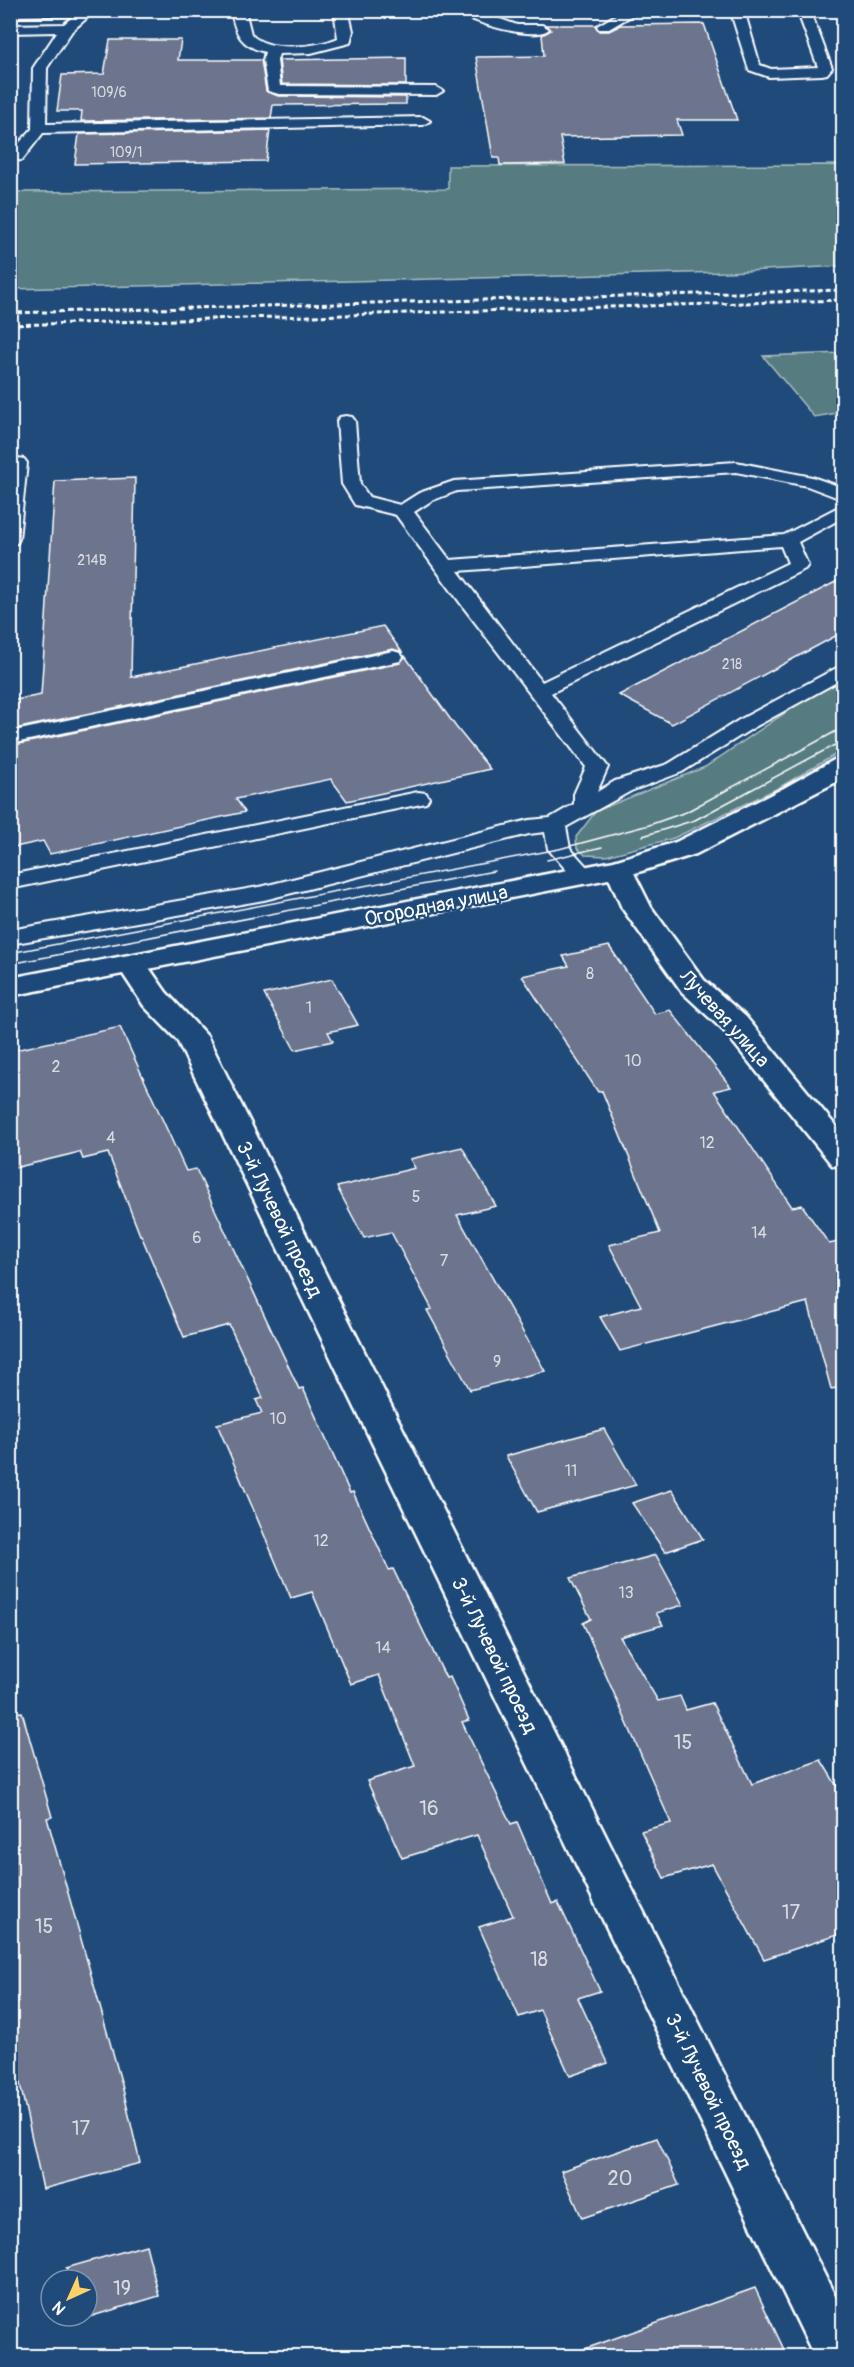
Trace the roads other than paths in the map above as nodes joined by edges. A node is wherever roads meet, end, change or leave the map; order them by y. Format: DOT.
graph roads {
  1 [pos="71,10"];
  2 [pos="90,10"];
  3 [pos="238,10"];
  4 [pos="341,10"];
  5 [pos="462,10"];
  6 [pos="635,10"];
  7 [pos="736,10"];
  8 [pos="803,10"];
  9 [pos="10,11"];
  10 [pos="604,26"];
  11 [pos="67,28"];
  12 [pos="10,29"];
  13 [pos="542,29"];
  14 [pos="273,49"];
  15 [pos="436,91"];
  16 [pos="423,121"];
  17 [pos="39,129"];
  18 [pos="10,157"];
  19 [pos="346,421"];
  20 [pos="18,463"];
  21 [pos="843,495"];
  22 [pos="843,509"];
  23 [pos="403,511"];
  24 [pos="10,539"];
  25 [pos="788,540"];
  26 [pos="445,566"];
  27 [pos="393,657"];
  28 [pos="843,670"];
  29 [pos="539,691"];
  30 [pos="10,738"];
  31 [pos="843,766"];
  32 [pos="418,798"];
  33 [pos="585,809"];
  34 [pos="555,824"];
  35 [pos="619,870"];
  36 [pos="585,877"];
  37 [pos="10,882"];
  38 [pos="10,937"];
  39 [pos="132,965"];
  40 [pos="10,987"];
  41 [pos="843,1158"];
  42 [pos="839,2356"];
  1 -- 9 [label="street"];
  2 -- 11 [label="lane"];
  3 -- 14 [label="lane"];
  4 -- 14 [label="lane"];
  5 -- 13 [label="lane"];
  6 -- 10 [label="lane"];
  7 -- 8 [label="lane"];
  11 -- 12 [label="lane"];
  11 -- 17 [label="lane"];
  14 -- 15 [label="lane"];
  16 -- 17 [label="lane"];
  17 -- 18 [label="lane"];
  19 -- 23 [label="lane"];
  20 -- 24 [label="lane"];
  21 -- 23 [label="lane"];
  22 -- 25 [label="lane"];
  23 -- 26 [label="lane"];
  25 -- 26 [label="lane"];
  25 -- 29 [label="lane"];
  26 -- 29 [label="lane"];
  27 -- 30 [label="lane"];
  28 -- 33 [label="lane"];
  29 -- 33 [label="lane"];
  31 -- 35 [label="street, Огородная улица"];
  32 -- 37 [label="lane"];
  33 -- 34 [label="lane"];
  34 -- 36 [label="lane"];
  34 -- 38 [label="lane"];
  35 -- 36 [label="street, Огородная улица"];
  35 -- 41 [label="street, Лучевая улица"];
  36 -- 39 [label="street, Огородная улица"];
  39 -- 40 [label="street, Огородная улица"];
  39 -- 42 [label="street, 3-й Лучевой проезд"];
}
